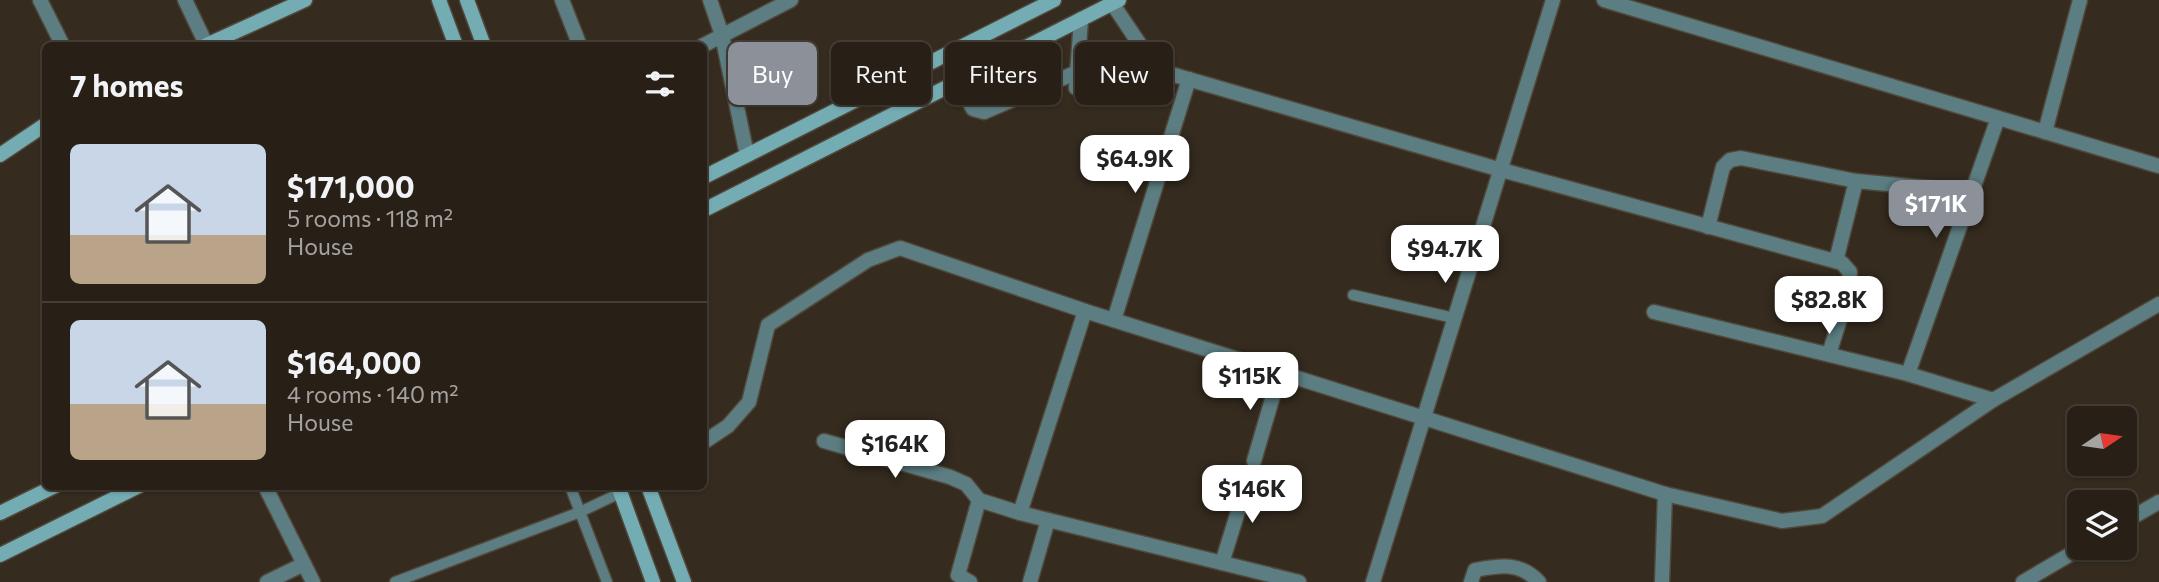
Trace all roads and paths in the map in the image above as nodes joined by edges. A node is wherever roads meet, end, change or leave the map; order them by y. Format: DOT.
graph roads {
  1 [pos="40,0"];
  2 [pos="185,0"];
  3 [pos="306,0"];
  4 [pos="439,0"];
  5 [pos="467,0"];
  6 [pos="562,0"];
  7 [pos="710,0"];
  8 [pos="791,0"];
  9 [pos="1054,0"];
  10 [pos="1553,0"];
  11 [pos="1604,0"];
  12 [pos="2080,0"];
  13 [pos="1114,1"];
  14 [pos="1081,19"];
  15 [pos="722,35"];
  16 [pos="61,42"];
  17 [pos="204,42"];
  18 [pos="212,42"];
  19 [pos="455,42"];
  20 [pos="483,42"];
  21 [pos="578,42"];
  22 [pos="1035,42"];
  23 [pos="1078,42"];
  24 [pos="1140,42"];
  25 [pos="707,43"];
  26 [pos="1075,73"];
  27 [pos="1173,74"];
  28 [pos="1061,79"];
  29 [pos="1189,79"];
  30 [pos="945,88"];
  31 [pos="971,105"];
  32 [pos="1000,105"];
  33 [pos="1998,118"];
  34 [pos="42,127"];
  35 [pos="2045,132"];
  36 [pos="0,155"];
  37 [pos="747,155"];
  38 [pos="2159,166"];
  39 [pos="1498,169"];
  40 [pos="707,175"];
  41 [pos="1856,181"];
  42 [pos="1972,192"];
  43 [pos="707,208"];
  44 [pos="1708,227"];
  45 [pos="1836,261"];
  46 [pos="1353,295"];
  47 [pos="2159,304"];
  48 [pos="1085,312"];
  49 [pos="1654,312"];
  50 [pos="1454,318"];
  51 [pos="1114,320"];
  52 [pos="1829,354"];
  53 [pos="1280,372"];
  54 [pos="1908,374"];
  55 [pos="1993,400"];
  56 [pos="1424,417"];
  57 [pos="707,440"];
  58 [pos="824,441"];
  59 [pos="1254,461"];
  60 [pos="1249,476"];
  61 [pos="47,490"];
  62 [pos="131,490"];
  63 [pos="267,490"];
  64 [pos="572,490"];
  65 [pos="619,490"];
  66 [pos="650,490"];
  67 [pos="1665,494"];
  68 [pos="979,500"];
  69 [pos="2159,502"];
  70 [pos="580,512"];
  71 [pos="0,513"];
  72 [pos="1020,513"];
  73 [pos="2137,515"];
  74 [pos="1048,520"];
  75 [pos="0,555"];
  76 [pos="2067,556"];
  77 [pos="1222,563"];
  78 [pos="304,564"];
  79 [pos="267,582"];
  80 [pos="313,582"];
  81 [pos="395,582"];
  82 [pos="607,582"];
  83 [pos="653,582"];
  84 [pos="684,582"];
  85 [pos="970,582"];
  86 [pos="1030,582"];
  87 [pos="1298,582"];
  88 [pos="1373,582"];
  89 [pos="1471,582"];
  90 [pos="1539,582"];
  91 [pos="1662,582"];
  92 [pos="2023,582"];
  1 -- 16 [label="street"];
  2 -- 17 [label="street"];
  3 -- 18 [label="main road"];
  4 -- 19 [label="main road"];
  5 -- 20 [label="main road"];
  6 -- 21 [label="street"];
  7 -- 15 [label="street"];
  8 -- 15 [label="street"];
  9 -- 37 [label="main road"];
  10 -- 39 [label="street"];
  11 -- 33 [label="street"];
  12 -- 35 [label="street"];
  13 -- 14 [label="main road"];
  13 -- 24 [label="street"];
  14 -- 22 [label="main road"];
  14 -- 23 [label="street"];
  15 -- 25 [label="street"];
  15 -- 37 [label="street"];
  26 -- 28 [label="street"];
  27 -- 29 [label="street"];
  29 -- 39 [label="street"];
  29 -- 51 [label="street"];
  30 -- 43 [label="main road"];
  31 -- 32 [label="street"];
  33 -- 35 [label="street"];
  33 -- 42 [label="street"];
  34 -- 36 [label="main road"];
  35 -- 38 [label="street"];
  37 -- 40 [label="main road"];
  39 -- 44 [label="street"];
  39 -- 50 [label="street"];
  41 -- 42 [label="street"];
  41 -- 44 [label="street"];
  41 -- 45 [label="street"];
  42 -- 54 [label="street"];
  44 -- 45 [label="street"];
  45 -- 52 [label="street"];
  46 -- 50 [label="lane"];
  47 -- 55 [label="street"];
  48 -- 51 [label="street"];
  48 -- 57 [label="street"];
  48 -- 72 [label="street"];
  49 -- 52 [label="street"];
  50 -- 56 [label="street"];
  51 -- 53 [label="street"];
  52 -- 54 [label="street"];
  53 -- 56 [label="street"];
  53 -- 59 [label="street"];
  54 -- 55 [label="street"];
  55 -- 67 [label="street"];
  56 -- 67 [label="street"];
  56 -- 88 [label="street"];
  58 -- 68 [label="street"];
  60 -- 77 [label="street"];
  61 -- 71 [label="main road"];
  62 -- 75 [label="main road"];
  63 -- 78 [label="street"];
  64 -- 70 [label="lane"];
  65 -- 70 [label="lane"];
  65 -- 83 [label="main road"];
  66 -- 84 [label="main road"];
  67 -- 91 [label="street"];
  68 -- 72 [label="street"];
  68 -- 85 [label="street"];
  69 -- 73 [label="street"];
  70 -- 81 [label="lane"];
  70 -- 82 [label="lane"];
  72 -- 74 [label="street"];
  74 -- 77 [label="street"];
  74 -- 86 [label="street"];
  76 -- 92 [label="street"];
  77 -- 87 [label="street"];
  78 -- 79 [label="street"];
  78 -- 80 [label="street"];
  89 -- 90 [label="street"];
}
